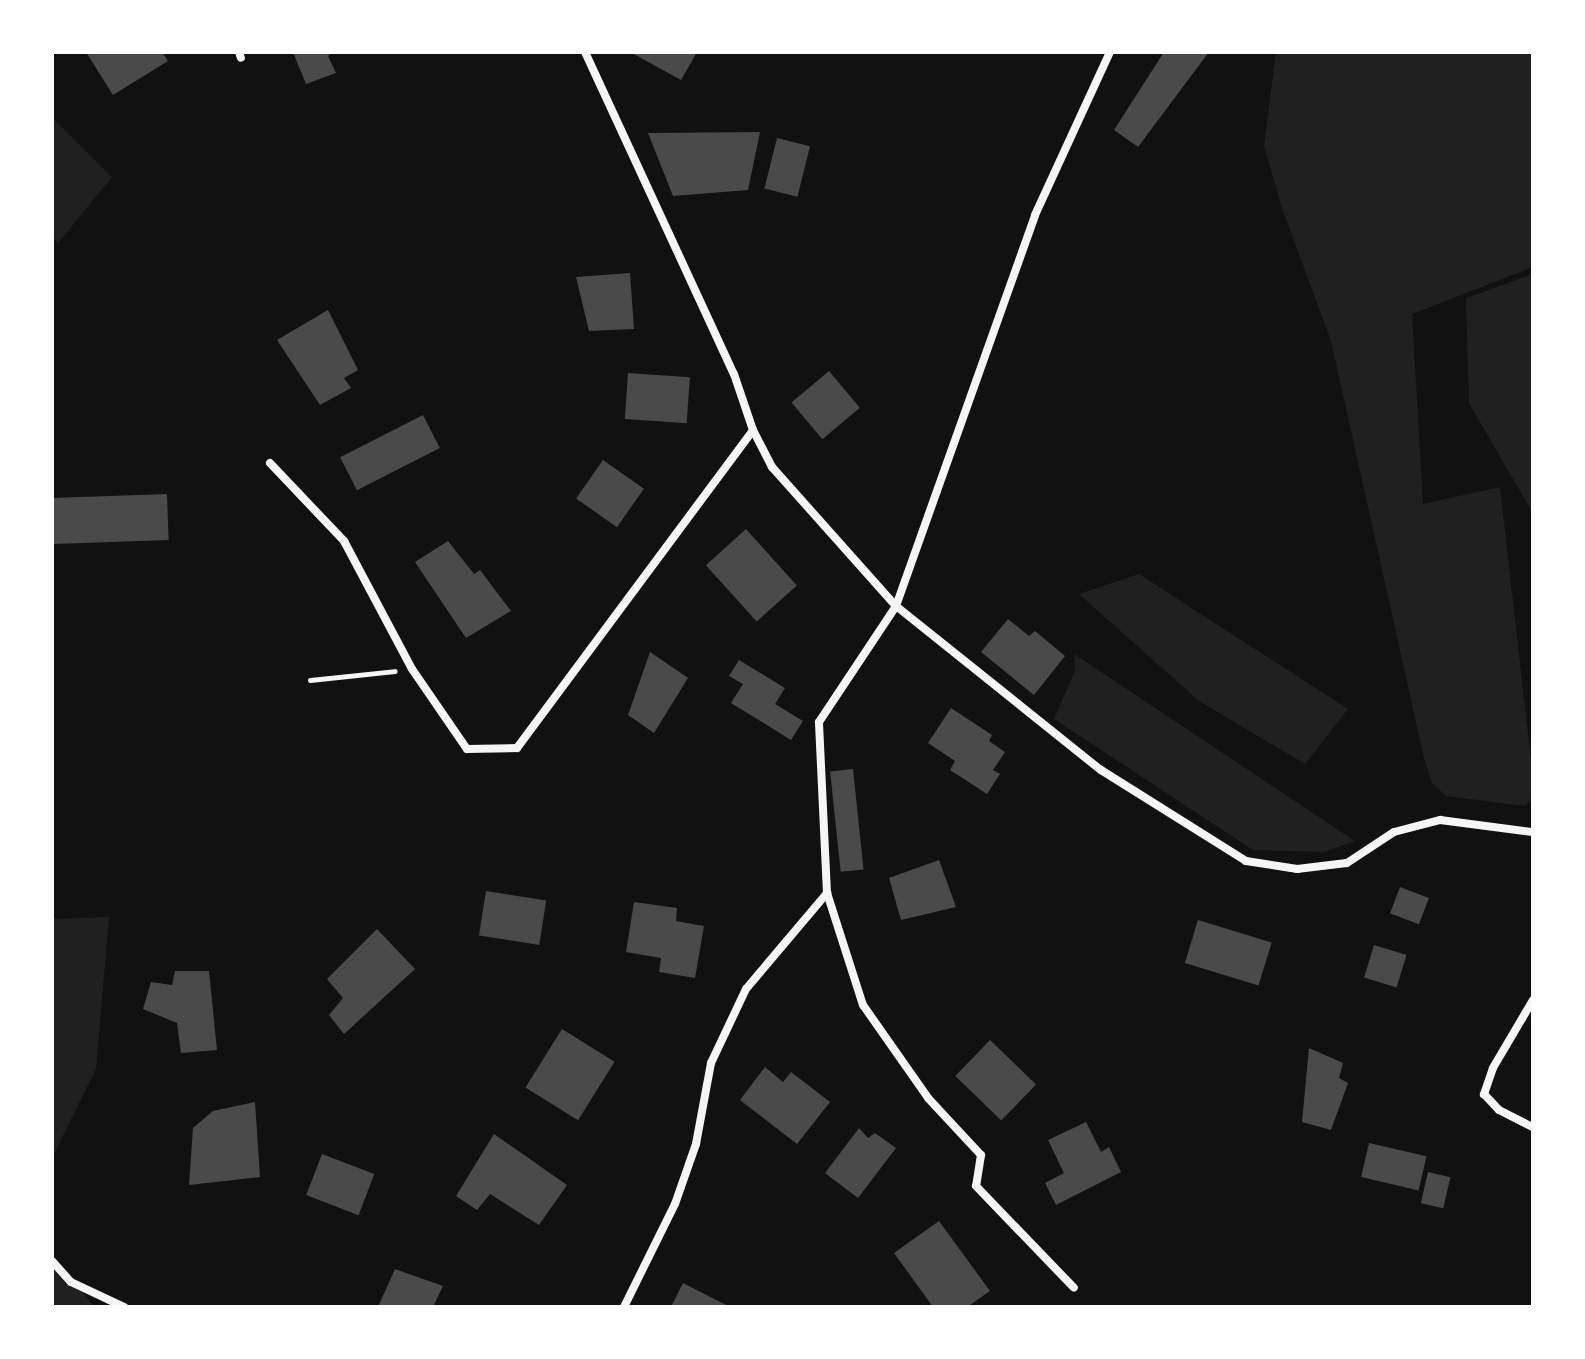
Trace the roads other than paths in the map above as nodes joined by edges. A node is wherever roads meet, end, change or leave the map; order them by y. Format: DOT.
graph roads {
  1 [pos="585,52"];
  2 [pos="1110,52"];
  3 [pos="753,430"];
  4 [pos="270,463"];
  5 [pos="896,606"];
  6 [pos="1533,832"];
  7 [pos="827,893"];
  8 [pos="1533,1000"];
  9 [pos="1533,1127"];
  10 [pos="52,1261"];
  11 [pos="1074,1288"];
  12 [pos="124,1307"];
  13 [pos="624,1307"];
  1 -- 3 [label="street"];
  2 -- 5 [label="street"];
  3 -- 4 [label="street"];
  3 -- 5 [label="street"];
  5 -- 6 [label="street"];
  5 -- 7 [label="street"];
  7 -- 11 [label="street"];
  7 -- 13 [label="street"];
  8 -- 9 [label="street"];
  10 -- 12 [label="street"];
}
